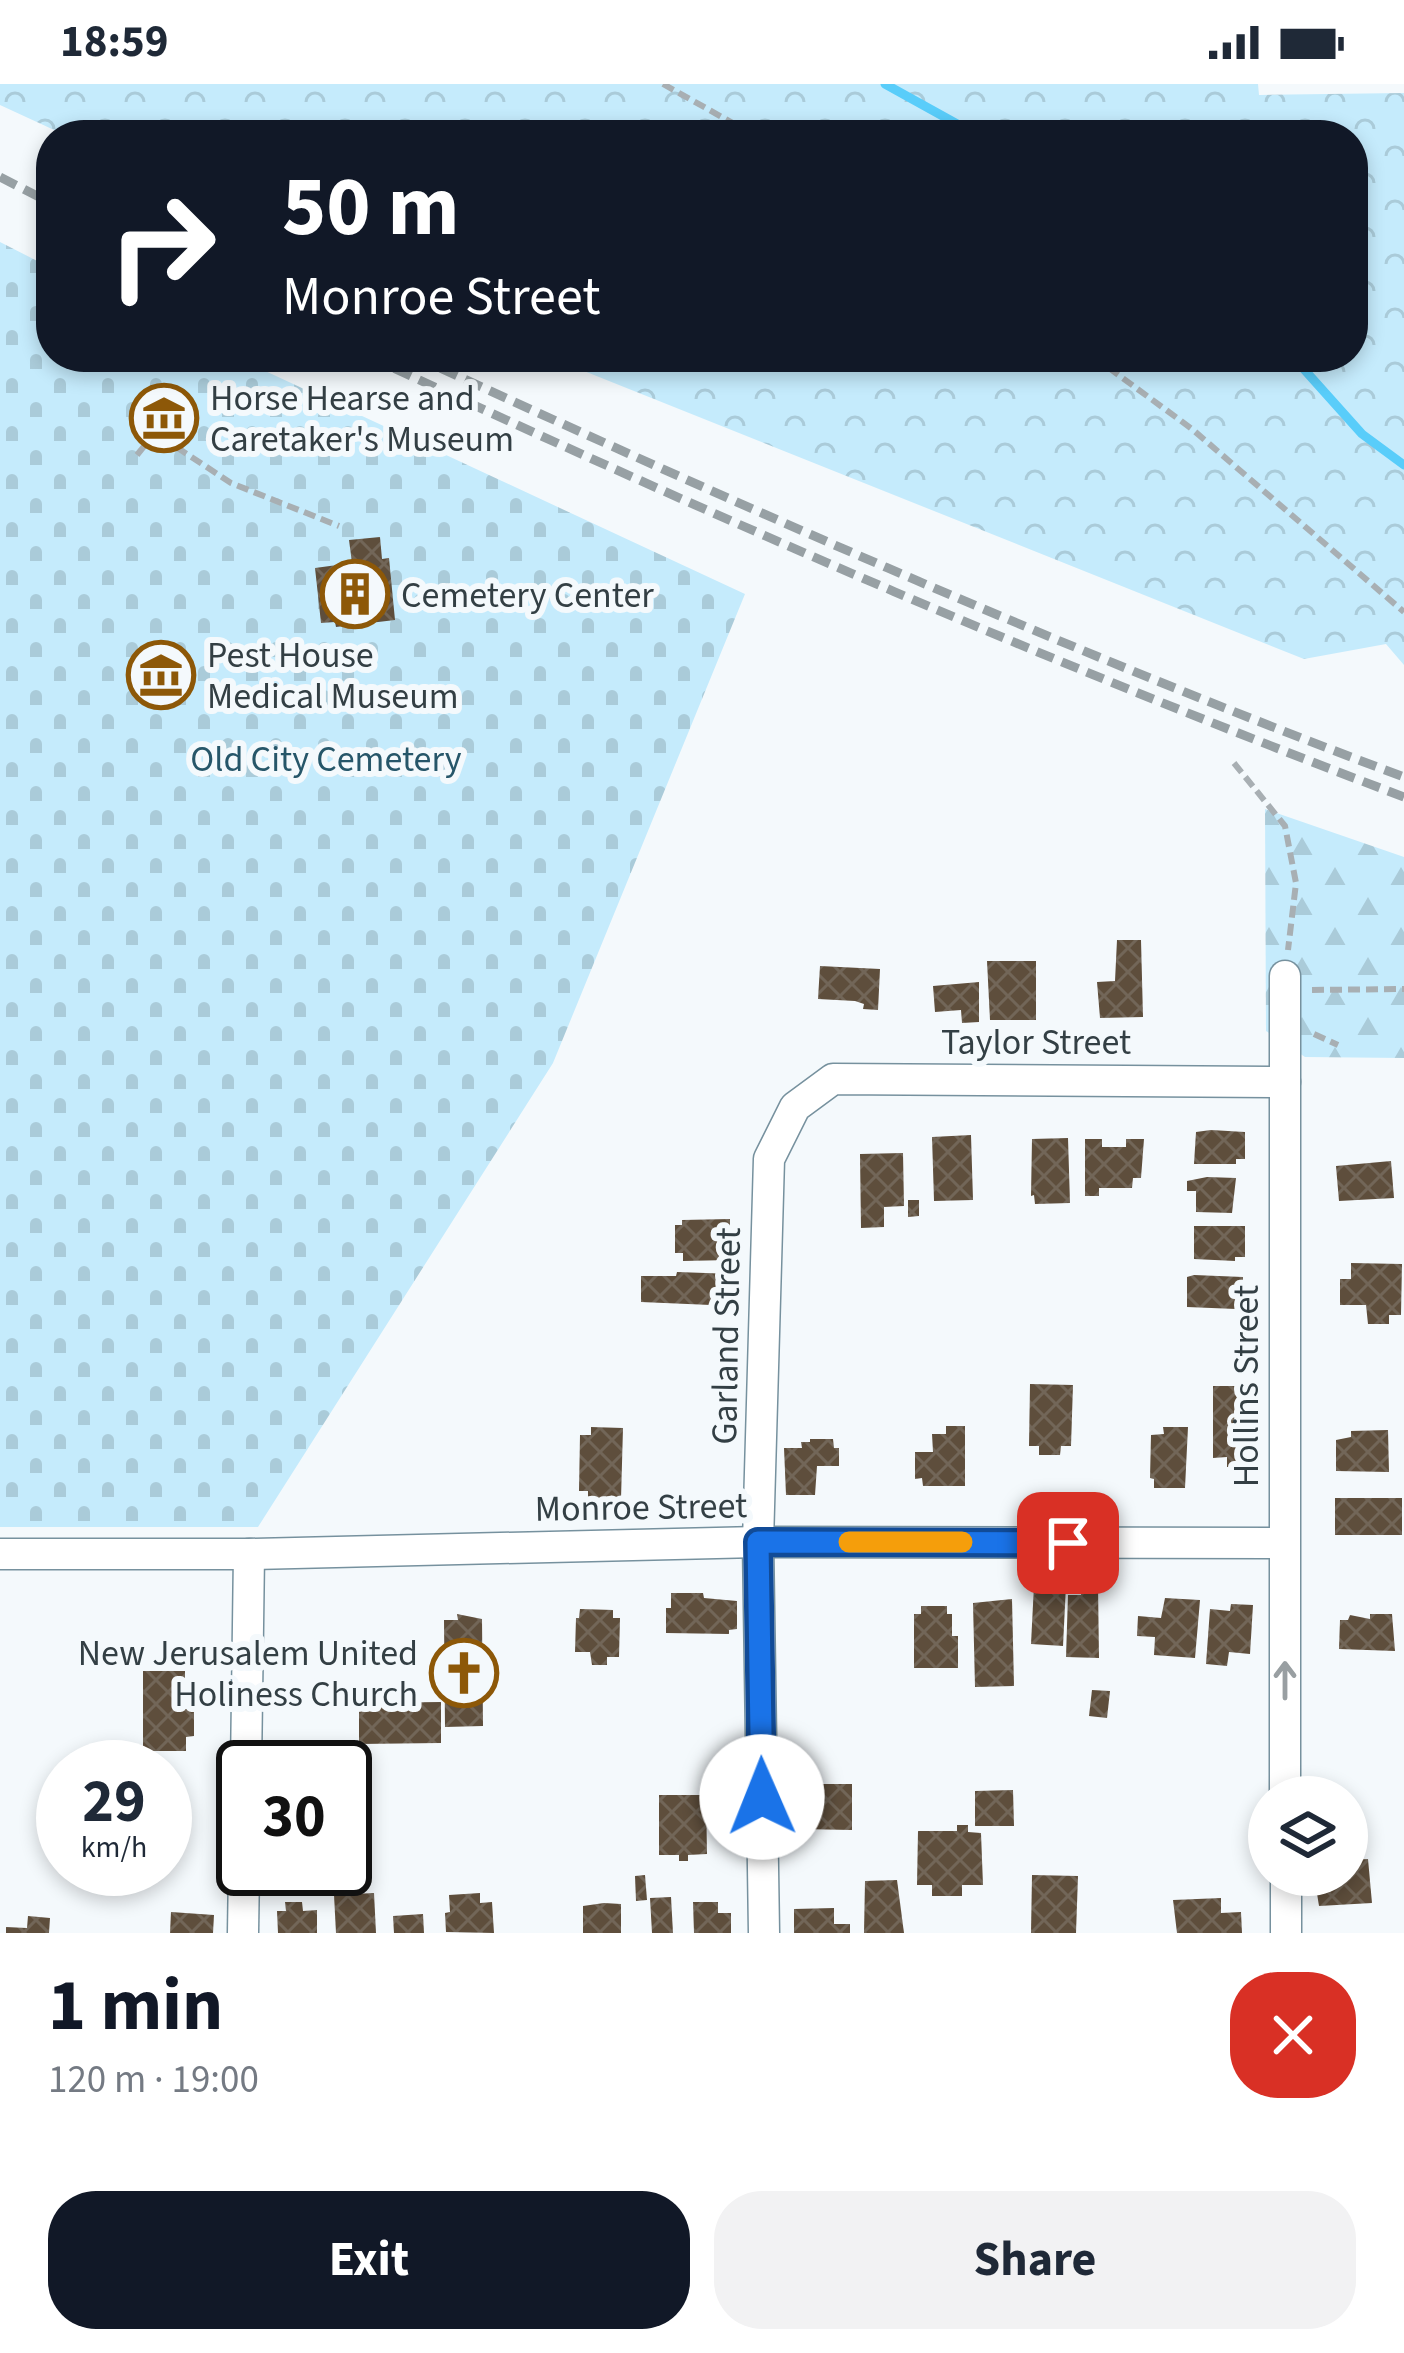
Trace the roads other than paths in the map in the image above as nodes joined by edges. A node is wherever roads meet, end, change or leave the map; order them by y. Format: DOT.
graph roads {
  1 [pos="1295,983"];
  2 [pos="1285,1082"];
  3 [pos="795,1107"];
  4 [pos="758,1542"];
  5 [pos="1284,1543"];
  6 [pos="0,1554"];
  7 [pos="249,1554"];
  8 [pos="246,1740"];
  9 [pos="1286,1776"];
  10 [pos="244,1896"];
  11 [pos="1286,1896"];
  12 [pos="243,1933"];
  13 [pos="764,1933"];
  14 [pos="1286,1933"];
  1 -- 2 [label="street, Hollins Street"];
  2 -- 3 [label="street, Taylor Street"];
  2 -- 5 [label="street, Hollins Street"];
  3 -- 4 [label="street, Garland Street"];
  4 -- 5 [label="street, Monroe Street"];
  4 -- 7 [label="street, Monroe Street"];
  4 -- 13 [label="street, Garland Street"];
  9 -- 5 [label="street, Hollins Street, one-way"];
  6 -- 7 [label="street, Monroe Street"];
  7 -- 8 [label="street"];
  10 -- 12 [label="street"];
  11 -- 14 [label="street"];
}
